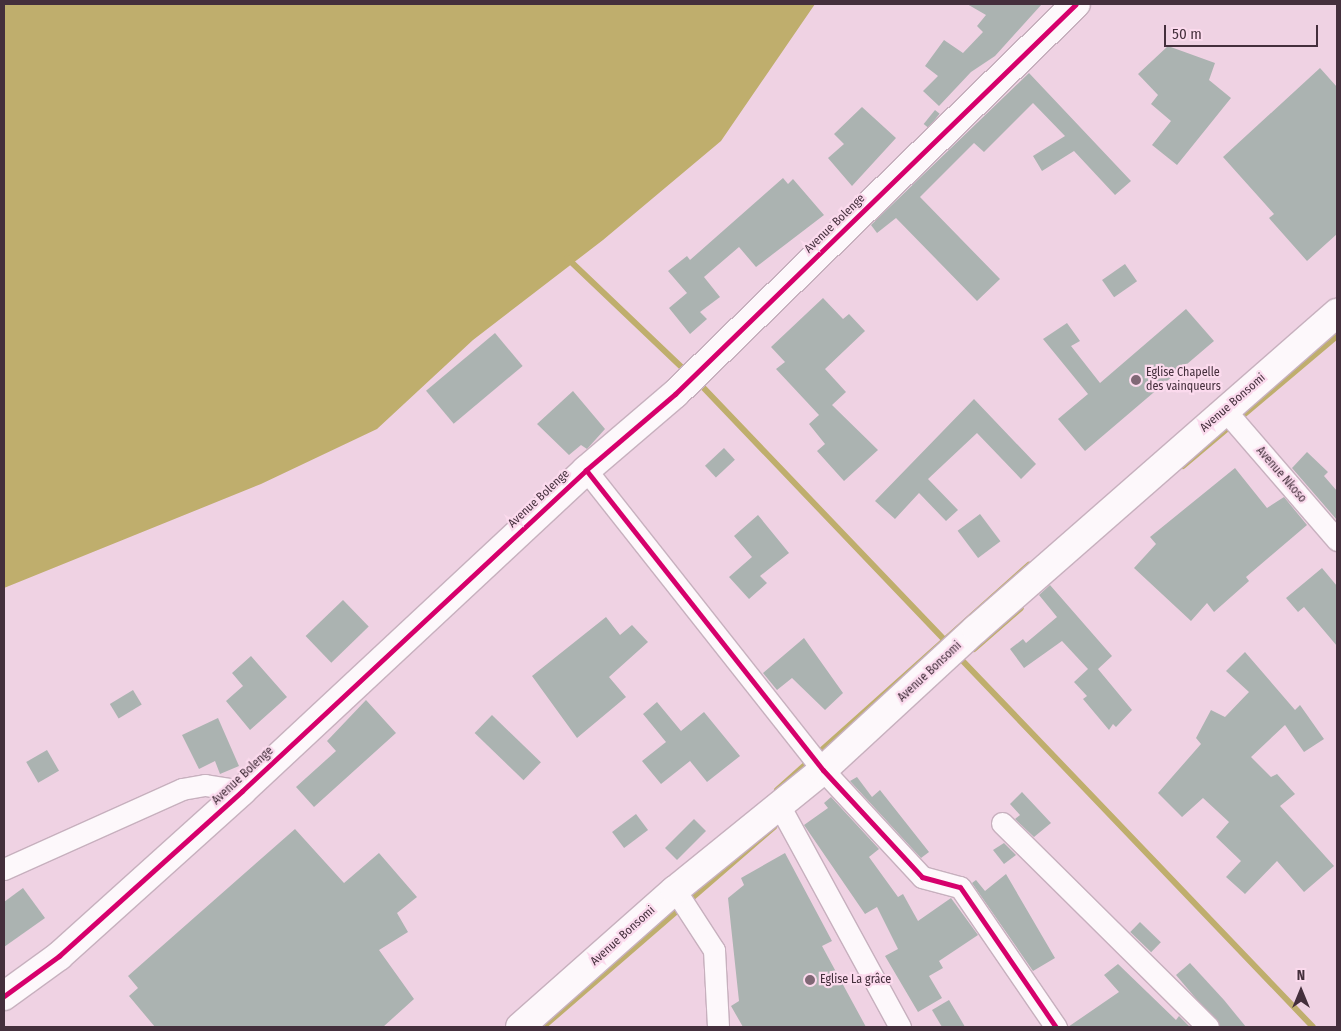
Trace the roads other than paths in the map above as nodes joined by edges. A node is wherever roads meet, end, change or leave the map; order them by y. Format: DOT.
graph roads {
  1 [pos="1076,4"];
  2 [pos="1337,314"];
  3 [pos="1224,409"];
  4 [pos="586,470"];
  5 [pos="1337,540"];
  6 [pos="823,770"];
  7 [pos="242,792"];
  8 [pos="779,805"];
  9 [pos="1002,823"];
  10 [pos="4,869"];
  11 [pos="675,890"];
  12 [pos="4,996"];
  13 [pos="520,1027"];
  14 [pos="718,1027"];
  15 [pos="900,1027"];
  16 [pos="1056,1027"];
  17 [pos="1208,1027"];
  1 -- 4 [label="street, Avenue Bolenge"];
  2 -- 3 [label="street, Avenue Bonsomi"];
  3 -- 5 [label="street, Avenue Nkoso"];
  3 -- 6 [label="street, Avenue Bonsomi"];
  4 -- 6 [label="street"];
  4 -- 7 [label="street, Avenue Bolenge"];
  6 -- 8 [label="street, Avenue Bonsomi"];
  6 -- 16 [label="street"];
  7 -- 10 [label="street"];
  7 -- 12 [label="street, Avenue Bolenge"];
  8 -- 11 [label="street, Avenue Bonsomi"];
  8 -- 15 [label="street"];
  9 -- 17 [label="street"];
  11 -- 13 [label="street, Avenue Bonsomi"];
  11 -- 14 [label="street"];
}
